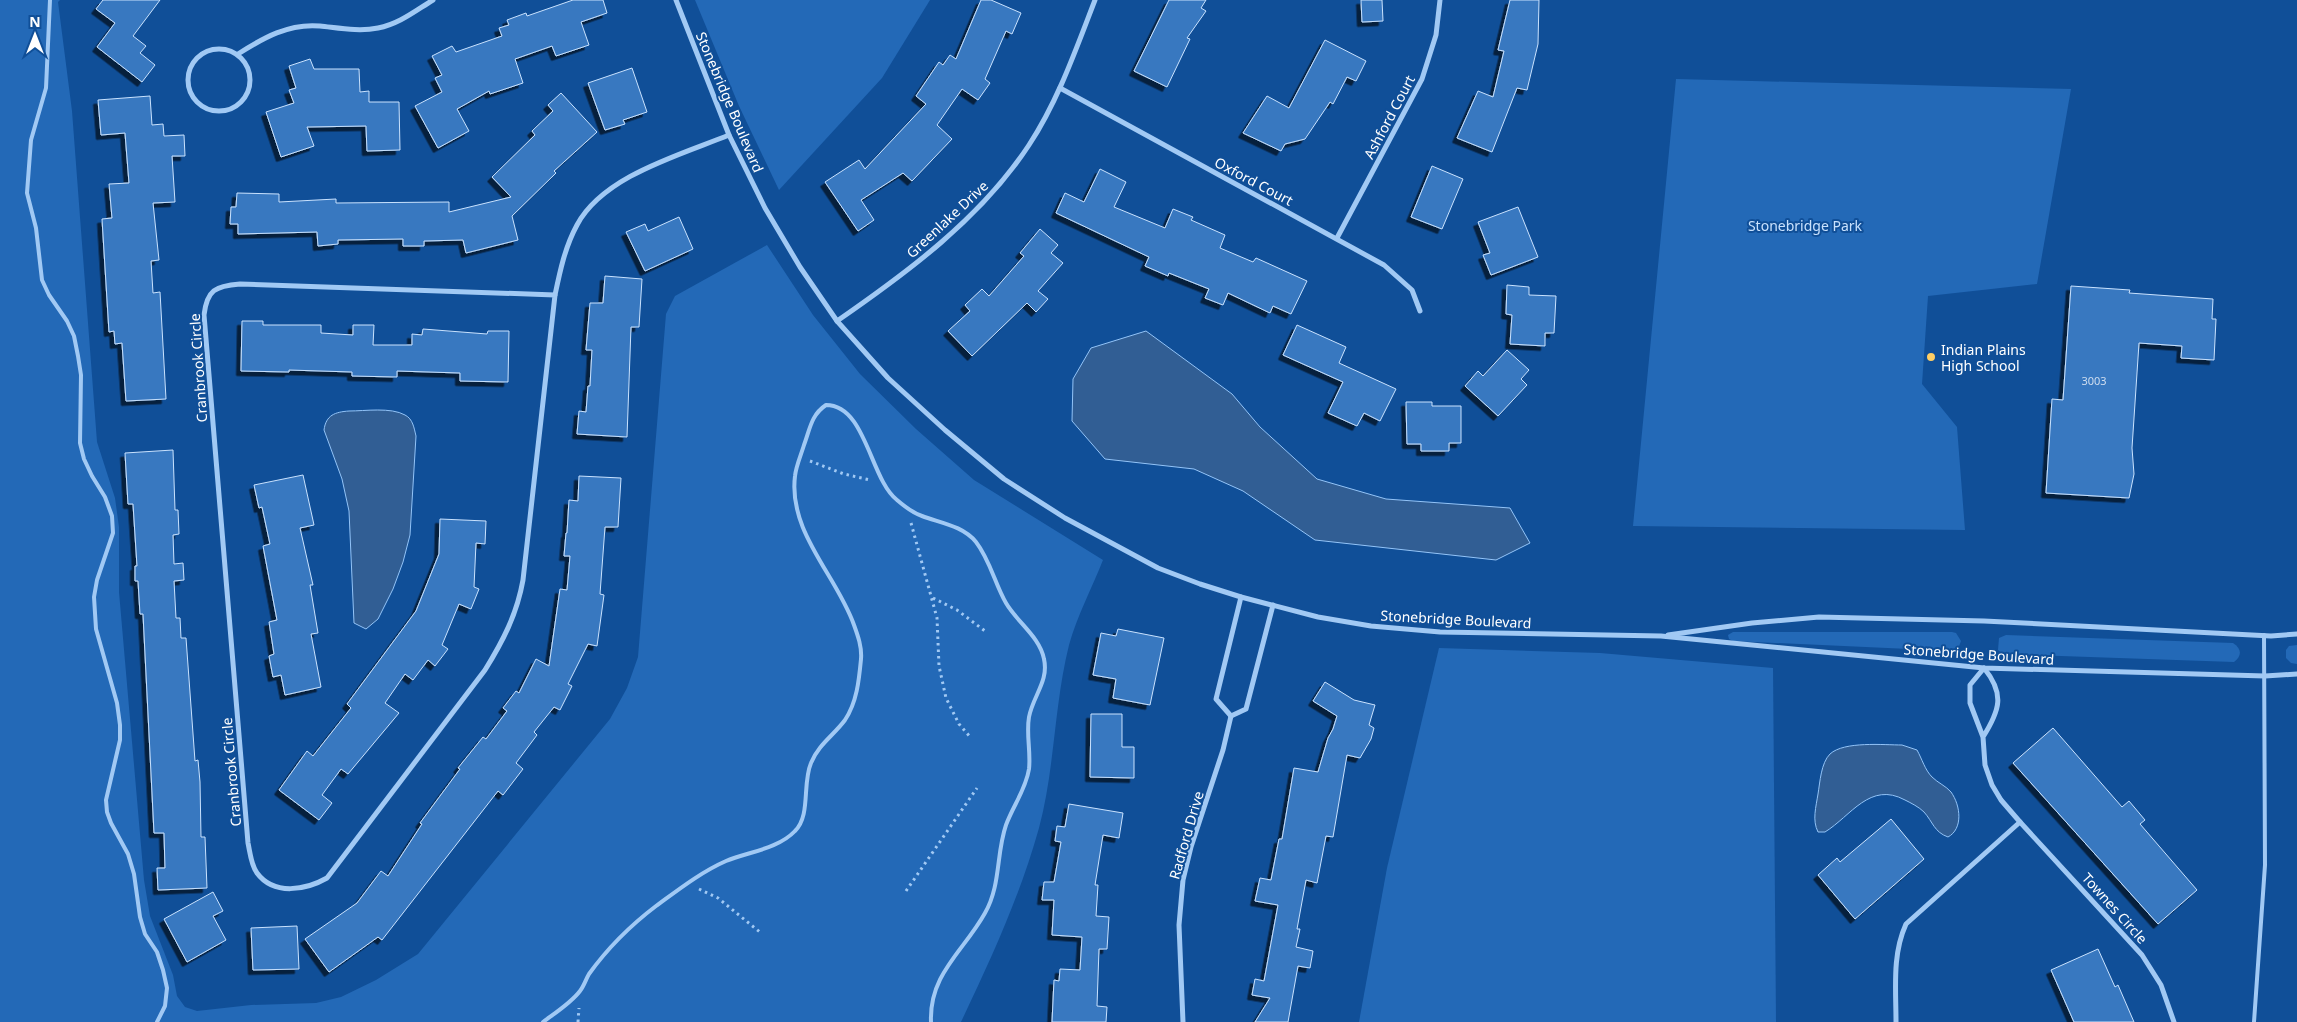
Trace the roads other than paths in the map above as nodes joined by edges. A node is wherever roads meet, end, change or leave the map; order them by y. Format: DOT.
graph roads {
  1 [pos="50,0"];
  2 [pos="433,0"];
  3 [pos="676,0"];
  4 [pos="1095,0"];
  5 [pos="1440,0"];
  6 [pos="238,54"];
  7 [pos="1060,88"];
  8 [pos="729,136"];
  9 [pos="1337,238"];
  10 [pos="555,295"];
  11 [pos="1420,311"];
  12 [pos="837,321"];
  13 [pos="1241,597"];
  14 [pos="1273,605"];
  15 [pos="2297,634"];
  16 [pos="2264,635"];
  17 [pos="1661,636"];
  18 [pos="1984,668"];
  19 [pos="2297,674"];
  20 [pos="2264,676"];
  21 [pos="1230,716"];
  22 [pos="1983,737"];
  23 [pos="2020,822"];
  24 [pos="158,1022"];
  25 [pos="543,1022"];
  26 [pos="930,1022"];
  27 [pos="1183,1022"];
  28 [pos="1896,1022"];
  29 [pos="2174,1022"];
  30 [pos="2254,1022"];
  1 -- 24 [label="lane"];
  2 -- 6 [label="street"];
  3 -- 8 [label="street, Stonebridge Boulevard"];
  4 -- 7 [label="street, Greenlake Drive"];
  5 -- 9 [label="street, Ashford Court"];
  6 -- 6 [label="street"];
  7 -- 9 [label="street, Oxford Court"];
  7 -- 12 [label="street, Greenlake Drive"];
  8 -- 10 [label="street, Cranbrook Circle"];
  8 -- 12 [label="street, Stonebridge Boulevard"];
  9 -- 11 [label="street, Oxford Court"];
  10 -- 10 [label="street, Cranbrook Circle"];
  12 -- 13 [label="street, Stonebridge Boulevard"];
  13 -- 14 [label="street, Stonebridge Boulevard"];
  13 -- 21 [label="street"];
  14 -- 17 [label="street, Stonebridge Boulevard"];
  14 -- 21 [label="street"];
  15 -- 16 [label="street, Stonebridge Boulevard"];
  16 -- 17 [label="street, Stonebridge Boulevard"];
  16 -- 20 [label="lane"];
  17 -- 18 [label="street, Stonebridge Boulevard"];
  18 -- 20 [label="street, Stonebridge Boulevard"];
  18 -- 22 [label="street, Townes Circle"];
  18 -- 22 [label="street, Townes Circle"];
  19 -- 20 [label="street, Stonebridge Boulevard"];
  20 -- 30 [label="lane"];
  21 -- 27 [label="street, Radford Drive"];
  22 -- 23 [label="street, Townes Circle"];
  23 -- 28 [label="street"];
  23 -- 29 [label="street, Townes Circle"];
  25 -- 26 [label="lane"];
}
